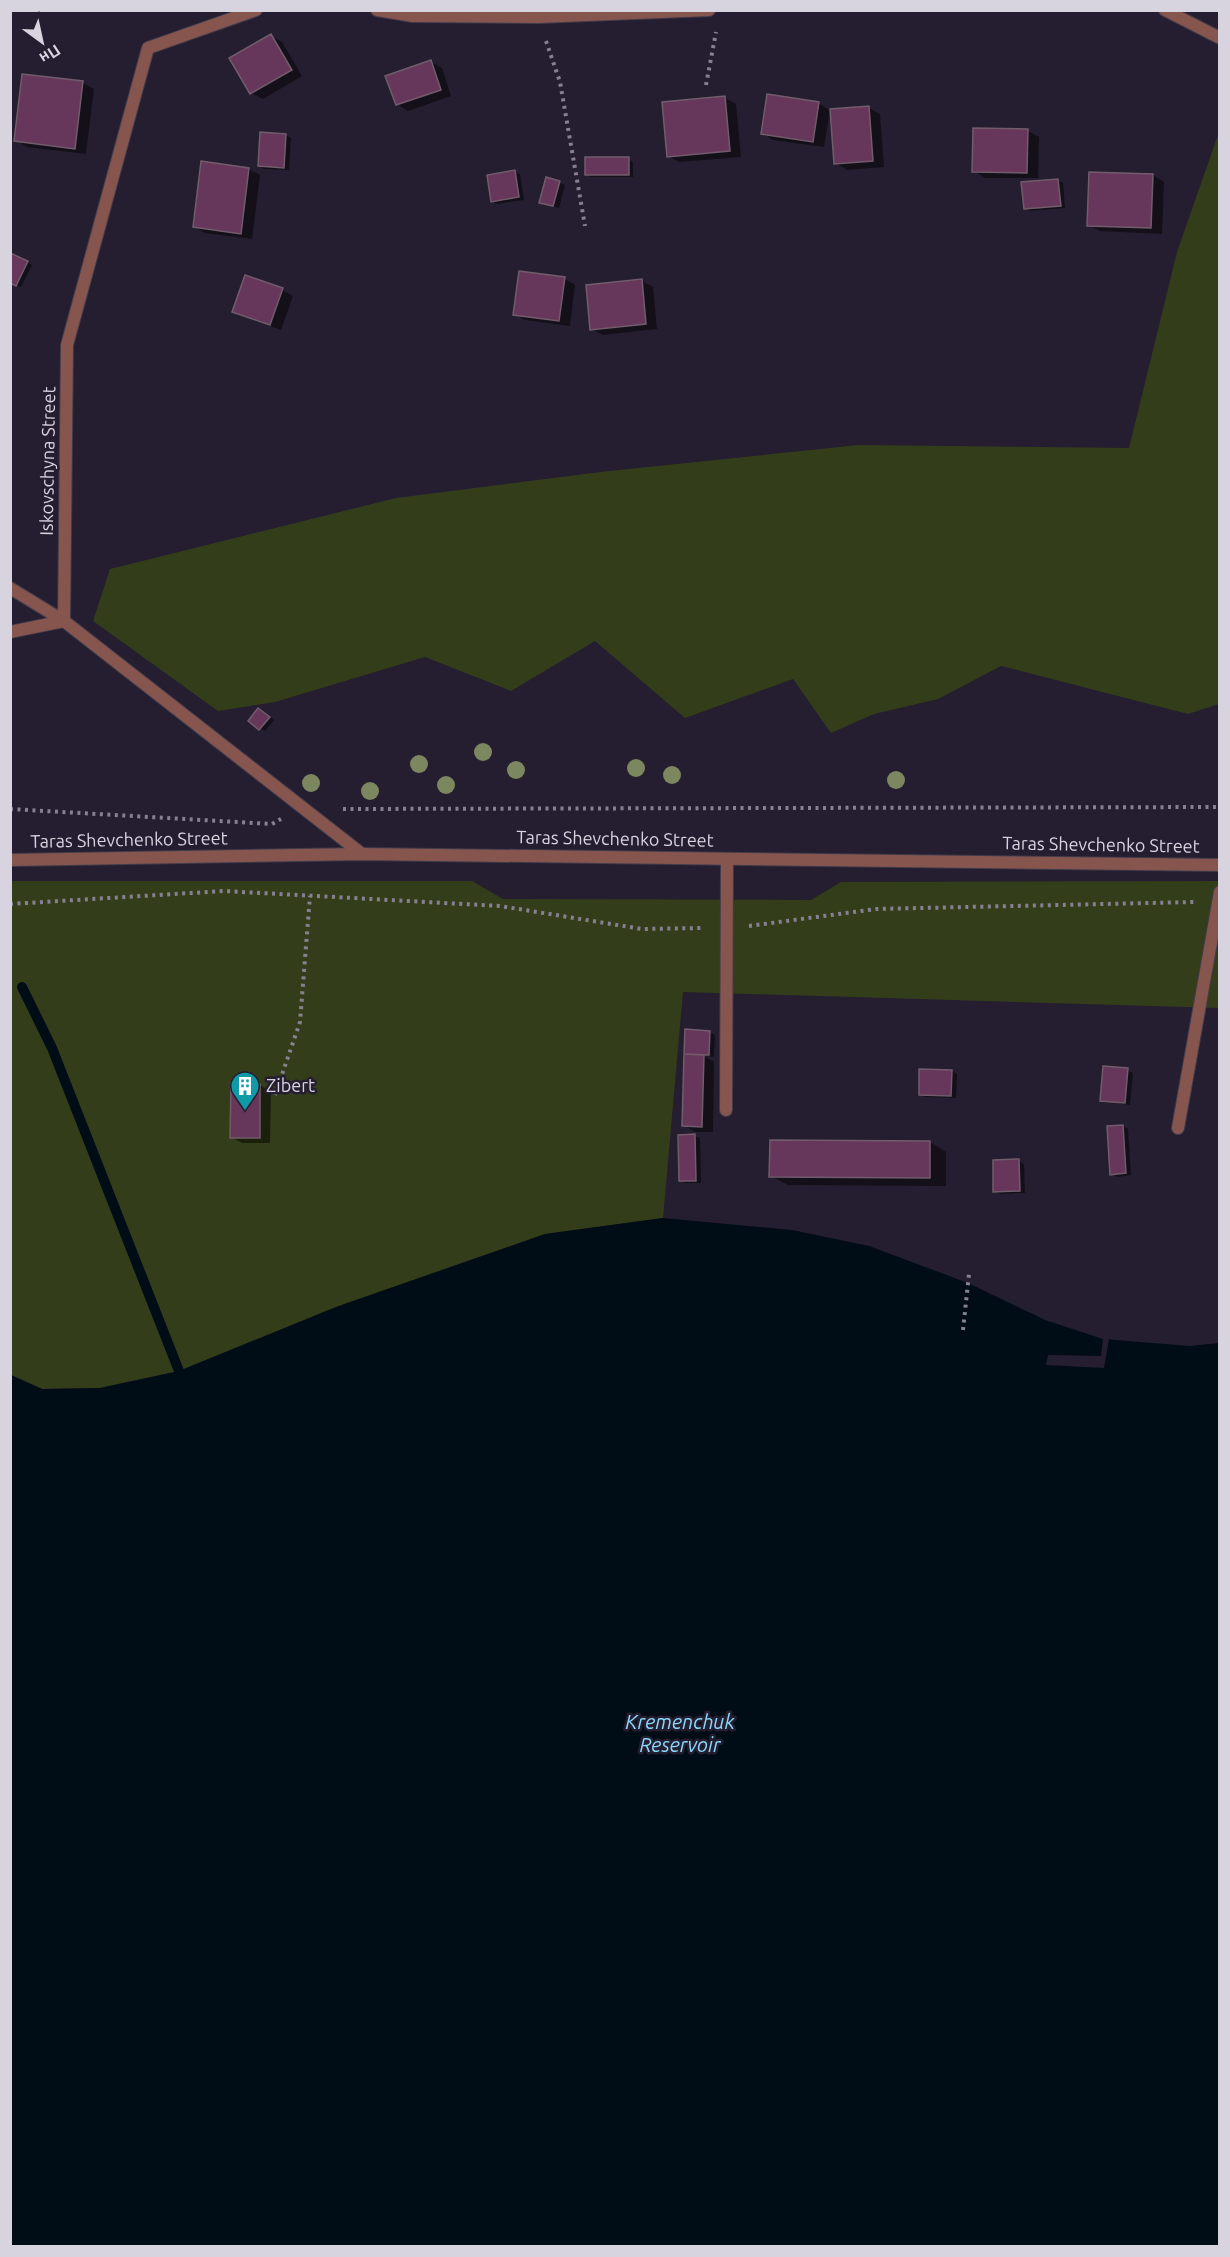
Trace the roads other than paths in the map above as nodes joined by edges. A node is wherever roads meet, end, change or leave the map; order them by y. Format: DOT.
graph roads {
  1 [pos="256,10"];
  2 [pos="377,10"];
  3 [pos="709,10"];
  4 [pos="1165,10"];
  5 [pos="1220,38"];
  6 [pos="10,588"];
  7 [pos="64,621"];
  8 [pos="10,632"];
  9 [pos="362,854"];
  10 [pos="727,859"];
  11 [pos="10,860"];
  12 [pos="1220,865"];
  13 [pos="1219,897"];
  14 [pos="726,1110"];
  15 [pos="1178,1128"];
  1 -- 7 [label="street, Iskovschyna Street"];
  2 -- 3 [label="street"];
  4 -- 5 [label="street"];
  6 -- 7 [label="street"];
  7 -- 8 [label="street"];
  7 -- 9 [label="street"];
  9 -- 10 [label="street, Taras Shevchenko Street"];
  9 -- 11 [label="street, Taras Shevchenko Street"];
  10 -- 12 [label="street, Taras Shevchenko Street"];
  10 -- 14 [label="street"];
  13 -- 15 [label="street"];
}
